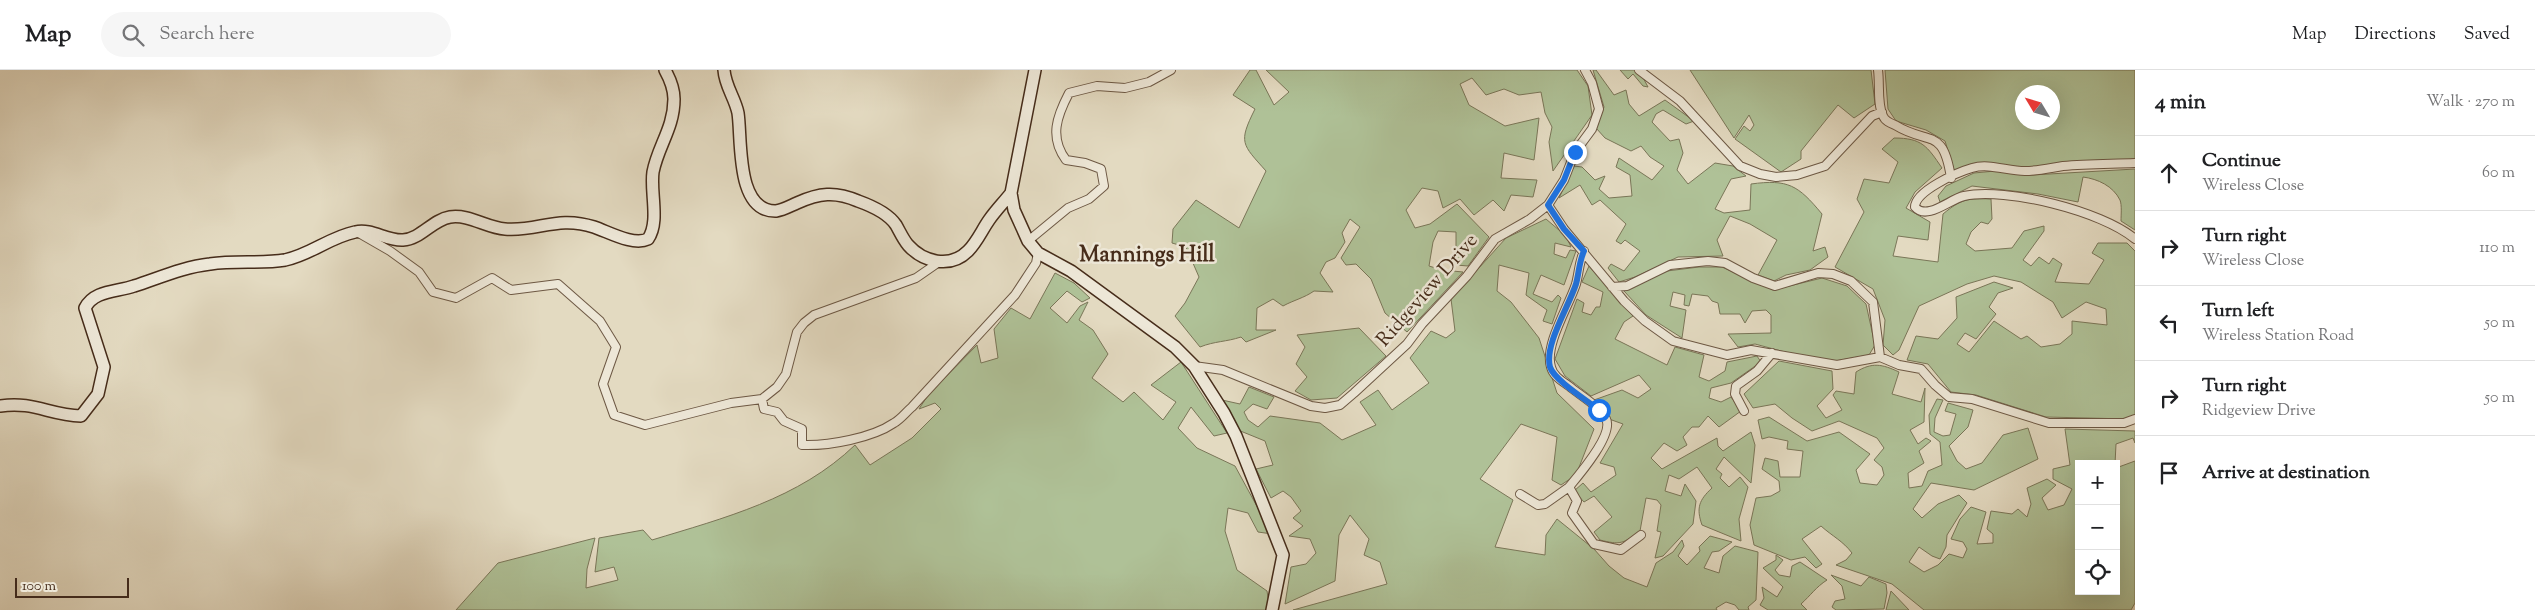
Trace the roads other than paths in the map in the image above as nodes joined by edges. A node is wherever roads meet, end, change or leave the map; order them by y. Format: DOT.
graph roads {
  1 [pos="665,70"];
  2 [pos="724,70"];
  3 [pos="1035,70"];
  4 [pos="1172,70"];
  5 [pos="1585,70"];
  6 [pos="1640,70"];
  7 [pos="1878,70"];
  8 [pos="1882,112"];
  9 [pos="2135,163"];
  10 [pos="1951,178"];
  11 [pos="1011,193"];
  12 [pos="1548,205"];
  13 [pos="355,232"];
  14 [pos="2135,240"];
  15 [pos="1028,241"];
  16 [pos="1584,251"];
  17 [pos="1038,253"];
  18 [pos="939,262"];
  19 [pos="1612,287"];
  20 [pos="1772,353"];
  21 [pos="1880,358"];
  22 [pos="1194,366"];
  23 [pos="762,399"];
  24 [pos="0,406"];
  25 [pos="1744,411"];
  26 [pos="2135,419"];
  27 [pos="1569,487"];
  28 [pos="1520,494"];
  29 [pos="1641,535"];
  30 [pos="1272,610"];
  1 -- 13 [label="street"];
  2 -- 18 [label="street"];
  3 -- 11 [label="street"];
  4 -- 15 [label="street"];
  5 -- 12 [label="street, Ridgeview Drive"];
  6 -- 8 [label="street"];
  7 -- 8 [label="street"];
  8 -- 10 [label="street"];
  9 -- 10 [label="street"];
  10 -- 14 [label="street"];
  11 -- 15 [label="street"];
  11 -- 18 [label="street"];
  12 -- 16 [label="street"];
  12 -- 22 [label="street, Ridgeview Drive"];
  13 -- 23 [label="street"];
  13 -- 24 [label="street"];
  15 -- 17 [label="street"];
  16 -- 19 [label="street"];
  16 -- 27 [label="street"];
  17 -- 22 [label="street"];
  17 -- 23 [label="street"];
  18 -- 23 [label="street"];
  19 -- 20 [label="street"];
  19 -- 21 [label="street"];
  20 -- 21 [label="street"];
  20 -- 25 [label="street"];
  21 -- 26 [label="street"];
  22 -- 30 [label="street"];
  27 -- 28 [label="street"];
  27 -- 29 [label="street"];
}
